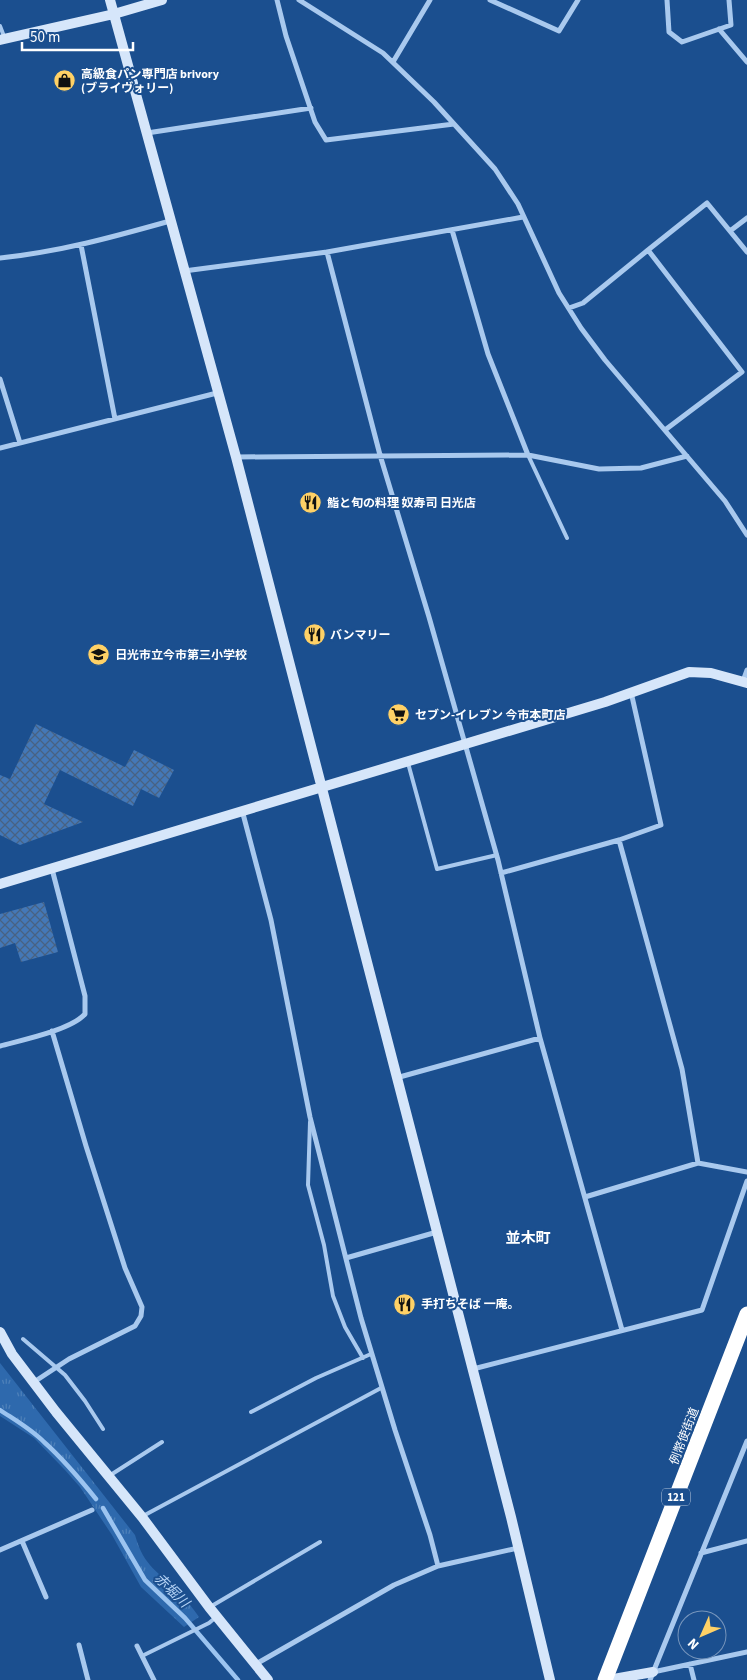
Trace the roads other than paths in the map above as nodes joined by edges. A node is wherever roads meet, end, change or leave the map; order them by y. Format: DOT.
graph roads {
  1 [pos="110,0"];
  2 [pos="162,0"];
  3 [pos="277,0"];
  4 [pos="299,0"];
  5 [pos="430,0"];
  6 [pos="490,0"];
  7 [pos="578,0"];
  8 [pos="666,0"];
  9 [pos="729,0"];
  10 [pos="114,14"];
  11 [pos="0,26"];
  12 [pos="719,29"];
  13 [pos="3,40"];
  14 [pos="393,62"];
  15 [pos="747,62"];
  16 [pos="311,108"];
  17 [pos="454,124"];
  18 [pos="147,133"];
  19 [pos="523,217"];
  20 [pos="747,218"];
  21 [pos="170,221"];
  22 [pos="452,230"];
  23 [pos="730,232"];
  24 [pos="81,245"];
  25 [pos="648,250"];
  26 [pos="327,252"];
  27 [pos="747,252"];
  28 [pos="0,258"];
  29 [pos="184,271"];
  30 [pos="569,308"];
  31 [pos="0,379"];
  32 [pos="217,393"];
  33 [pos="115,419"];
  34 [pos="665,430"];
  35 [pos="20,443"];
  36 [pos="0,448"];
  37 [pos="380,455"];
  38 [pos="528,456"];
  39 [pos="687,456"];
  40 [pos="236,457"];
  41 [pos="747,535"];
  42 [pos="568,538"];
  43 [pos="747,670"];
  44 [pos="745,682"];
  45 [pos="631,692"];
  46 [pos="466,744"];
  47 [pos="407,761"];
  48 [pos="320,787"];
  49 [pos="242,810"];
  50 [pos="619,840"];
  51 [pos="497,855"];
  52 [pos="52,869"];
  53 [pos="502,873"];
  54 [pos="0,884"];
  55 [pos="52,1031"];
  56 [pos="540,1038"];
  57 [pos="0,1046"];
  58 [pos="396,1078"];
  59 [pos="310,1117"];
  60 [pos="698,1163"];
  61 [pos="747,1172"];
  62 [pos="747,1181"];
  63 [pos="585,1197"];
  64 [pos="437,1232"];
  65 [pos="346,1258"];
  66 [pos="747,1314"];
  67 [pos="622,1330"];
  68 [pos="0,1332"];
  69 [pos="23,1339"];
  70 [pos="371,1354"];
  71 [pos="363,1358"];
  72 [pos="56,1366"];
  73 [pos="472,1368"];
  74 [pos="34,1382"];
  75 [pos="382,1388"];
  76 [pos="251,1412"];
  77 [pos="103,1429"];
  78 [pos="747,1441"];
  79 [pos="162,1442"];
  80 [pos="109,1476"];
  81 [pos="92,1510"];
  82 [pos="142,1517"];
  83 [pos="22,1541"];
  84 [pos="747,1541"];
  85 [pos="320,1542"];
  86 [pos="518,1548"];
  87 [pos="0,1550"];
  88 [pos="701,1553"];
  89 [pos="438,1566"];
  90 [pos="46,1597"];
  91 [pos="210,1607"];
  92 [pos="218,1616"];
  93 [pos="79,1644"];
  94 [pos="137,1646"];
  95 [pos="747,1652"];
  96 [pos="142,1656"];
  97 [pos="256,1664"];
  98 [pos="690,1664"];
  99 [pos="651,1676"];
  100 [pos="88,1680"];
  101 [pos="154,1680"];
  102 [pos="268,1680"];
  103 [pos="550,1680"];
  104 [pos="606,1680"];
  105 [pos="694,1680"];
  1 -- 10 [label="street"];
  2 -- 10 [label="street"];
  3 -- 16 [label="street"];
  4 -- 14 [label="street"];
  5 -- 14 [label="street"];
  6 -- 7 [label="street"];
  8 -- 12 [label="street"];
  9 -- 12 [label="street"];
  10 -- 13 [label="street"];
  10 -- 18 [label="street"];
  11 -- 13 [label="lane"];
  12 -- 15 [label="street"];
  14 -- 17 [label="street"];
  16 -- 17 [label="street"];
  16 -- 18 [label="street"];
  17 -- 19 [label="street"];
  18 -- 21 [label="street"];
  19 -- 22 [label="street"];
  19 -- 30 [label="street"];
  20 -- 23 [label="street"];
  21 -- 24 [label="street"];
  21 -- 29 [label="street"];
  22 -- 26 [label="street"];
  22 -- 38 [label="street"];
  23 -- 25 [label="street"];
  23 -- 27 [label="street"];
  24 -- 28 [label="street"];
  24 -- 33 [label="street"];
  25 -- 30 [label="street"];
  25 -- 34 [label="street"];
  26 -- 29 [label="street"];
  26 -- 37 [label="street"];
  29 -- 32 [label="street"];
  30 -- 34 [label="street"];
  31 -- 35 [label="street"];
  32 -- 33 [label="street"];
  32 -- 40 [label="street"];
  33 -- 35 [label="street"];
  34 -- 39 [label="street"];
  35 -- 36 [label="street"];
  37 -- 38 [label="street"];
  37 -- 40 [label="street"];
  37 -- 46 [label="street"];
  38 -- 39 [label="street"];
  38 -- 42 [label="lane"];
  39 -- 41 [label="street"];
  40 -- 48 [label="street"];
  43 -- 44 [label="street"];
  44 -- 45 [label="street"];
  45 -- 46 [label="street"];
  45 -- 50 [label="street"];
  46 -- 47 [label="street"];
  46 -- 51 [label="street"];
  47 -- 48 [label="street"];
  47 -- 51 [label="lane"];
  48 -- 49 [label="street"];
  48 -- 58 [label="street"];
  49 -- 52 [label="street"];
  49 -- 59 [label="street"];
  50 -- 53 [label="street"];
  50 -- 60 [label="street"];
  51 -- 53 [label="street"];
  52 -- 54 [label="street"];
  52 -- 55 [label="street"];
  53 -- 56 [label="street"];
  55 -- 57 [label="street"];
  55 -- 72 [label="street"];
  56 -- 58 [label="street"];
  56 -- 63 [label="street"];
  58 -- 64 [label="street"];
  59 -- 65 [label="street"];
  59 -- 71 [label="lane"];
  60 -- 61 [label="street"];
  60 -- 63 [label="street"];
  62 -- 67 [label="street"];
  63 -- 67 [label="street"];
  64 -- 65 [label="street"];
  64 -- 73 [label="street"];
  65 -- 70 [label="street"];
  66 -- 104 [label="highway, 例幣使街道 / 121"];
  67 -- 73 [label="street"];
  68 -- 74 [label="street"];
  69 -- 72 [label="lane"];
  70 -- 71 [label="lane"];
  70 -- 75 [label="street"];
  71 -- 76 [label="lane"];
  72 -- 74 [label="street"];
  72 -- 77 [label="lane"];
  73 -- 86 [label="street"];
  74 -- 80 [label="street"];
  75 -- 82 [label="lane"];
  75 -- 89 [label="street"];
  78 -- 88 [label="street"];
  79 -- 80 [label="lane"];
  80 -- 82 [label="street"];
  81 -- 83 [label="street"];
  82 -- 91 [label="street"];
  83 -- 87 [label="street"];
  83 -- 90 [label="street"];
  84 -- 88 [label="street"];
  85 -- 91 [label="lane"];
  86 -- 89 [label="street"];
  86 -- 103 [label="street"];
  88 -- 99 [label="street"];
  89 -- 97 [label="street"];
  91 -- 92 [label="street"];
  92 -- 96 [label="lane"];
  92 -- 97 [label="street"];
  93 -- 100 [label="street"];
  94 -- 96 [label="street"];
  95 -- 98 [label="street"];
  96 -- 101 [label="street"];
  97 -- 102 [label="street"];
  98 -- 99 [label="street"];
  98 -- 105 [label="street"];
  99 -- 104 [label="street"];
}
